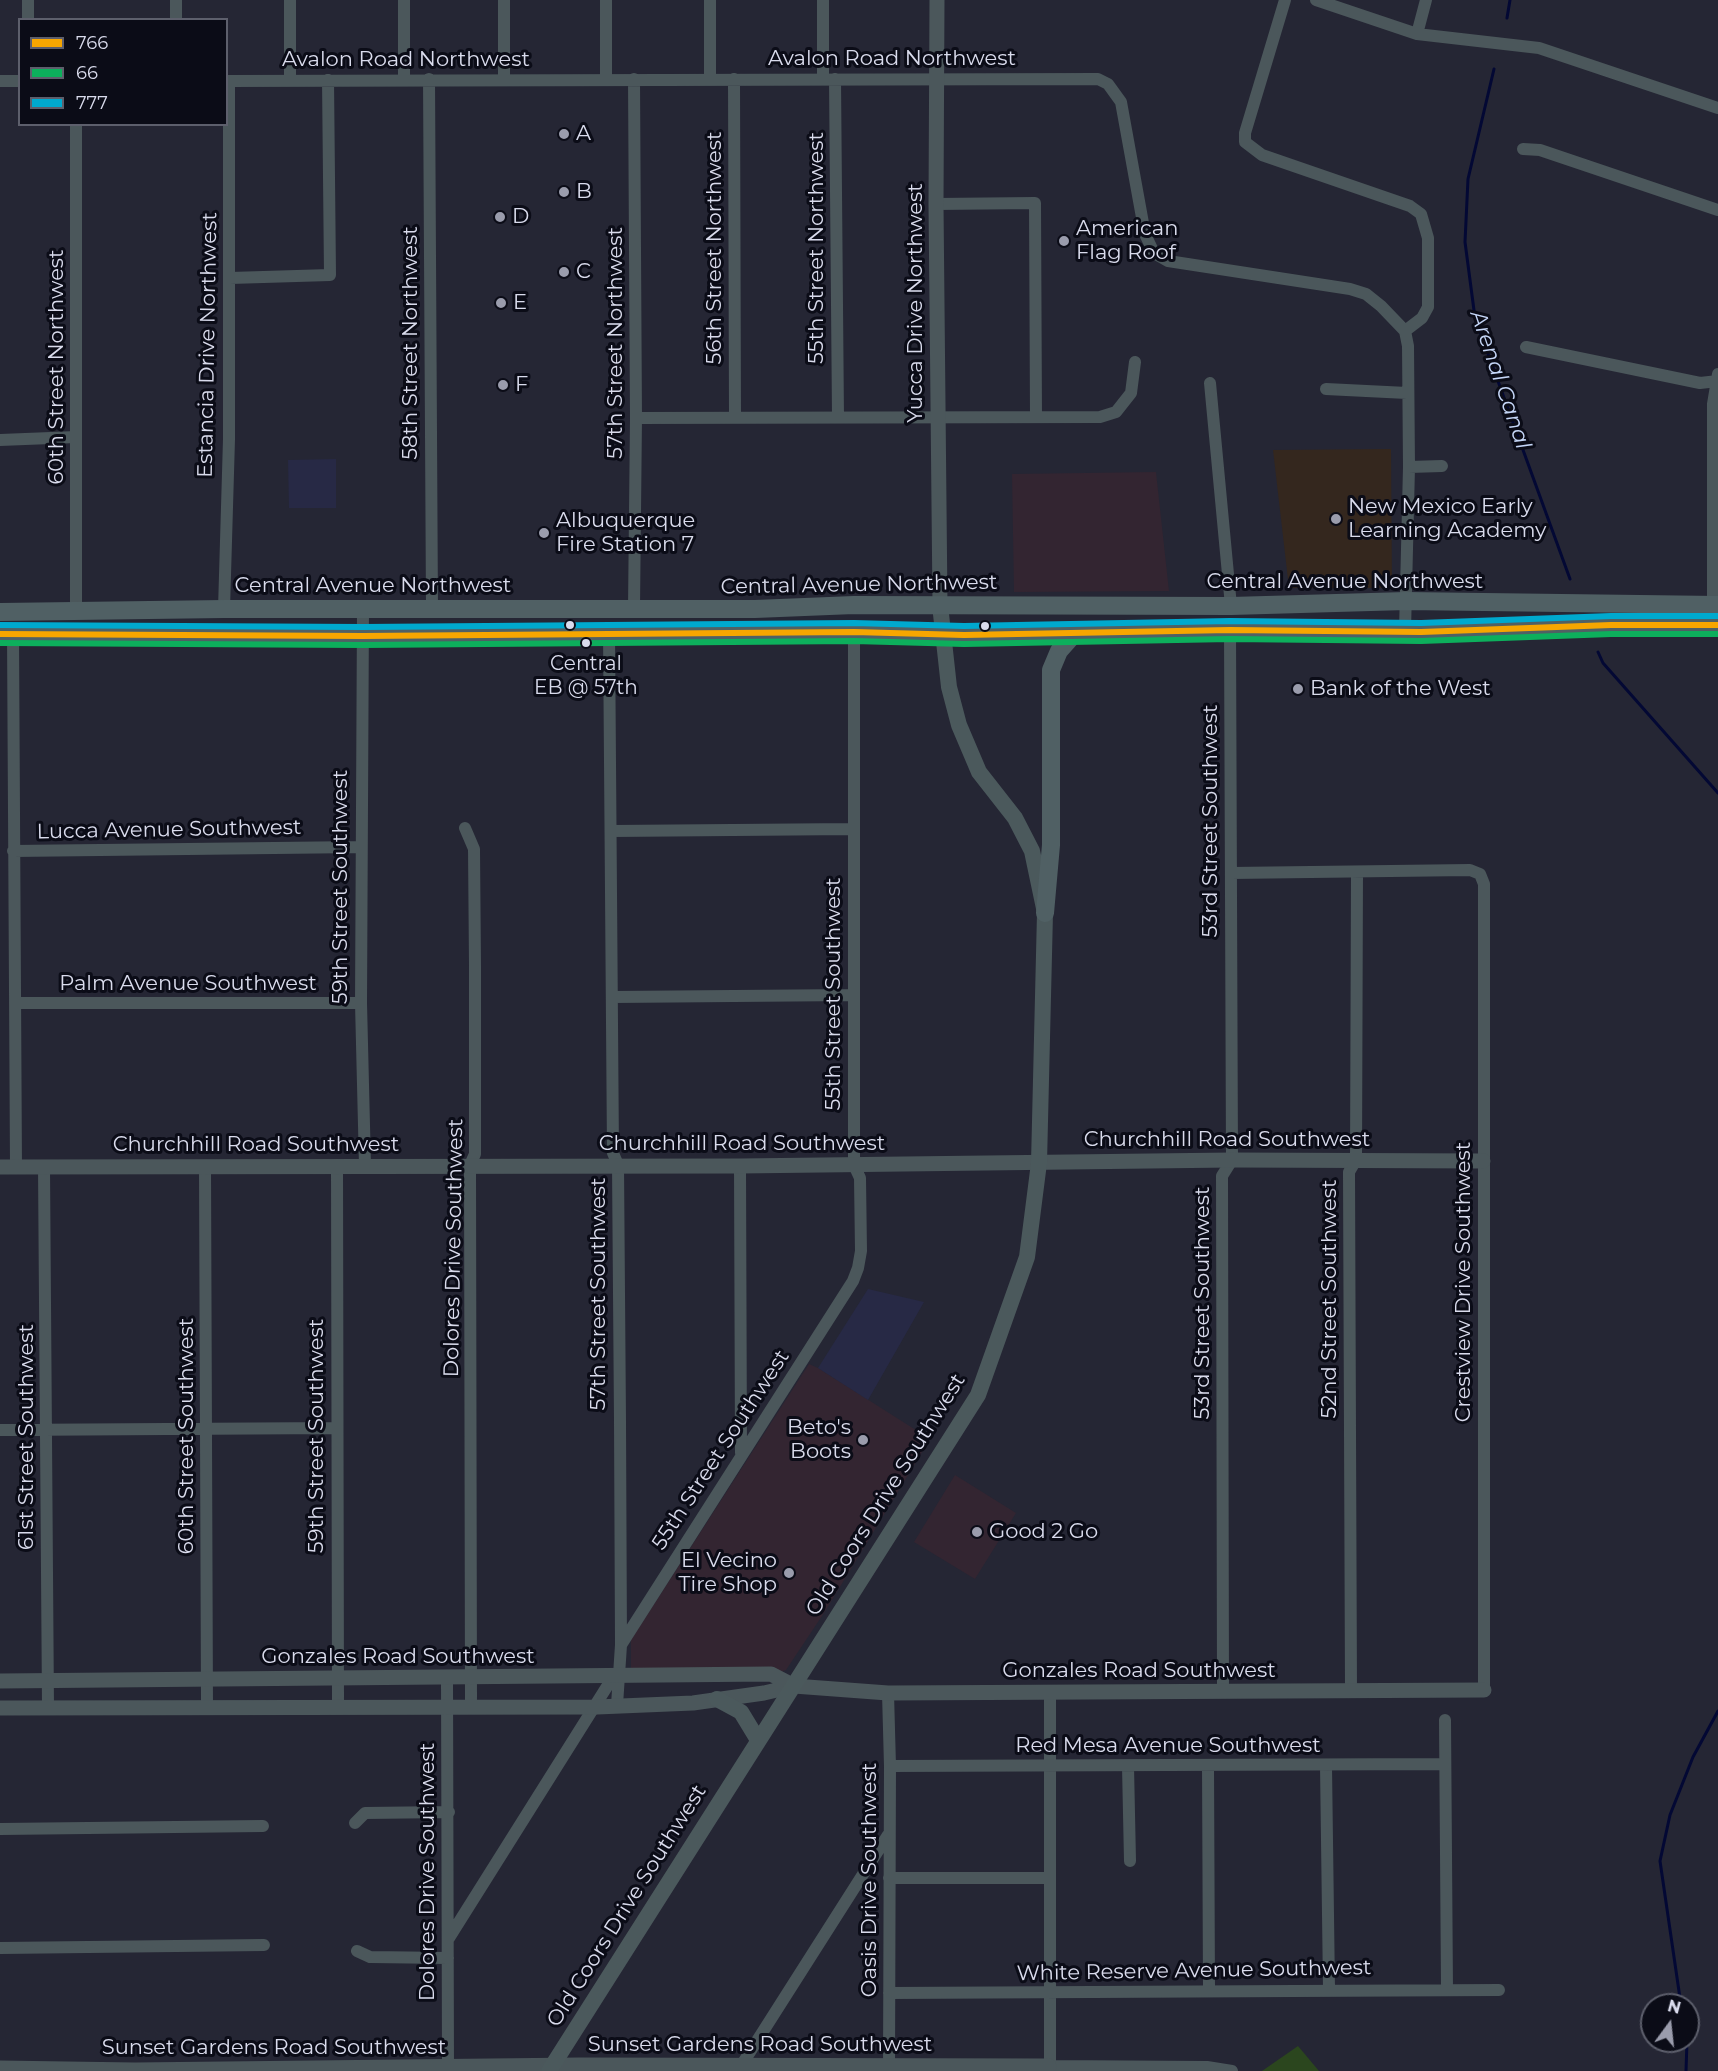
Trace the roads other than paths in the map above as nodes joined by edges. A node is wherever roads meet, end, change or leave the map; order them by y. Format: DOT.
graph roads {
  1 [pos="28,0"];
  2 [pos="176,0"];
  3 [pos="290,0"];
  4 [pos="404,0"];
  5 [pos="504,0"];
  6 [pos="606,0"];
  7 [pos="710,0"];
  8 [pos="822,0"];
  9 [pos="937,0"];
  10 [pos="1285,0"];
  11 [pos="1316,0"];
  12 [pos="1426,0"];
  13 [pos="28,18"];
  14 [pos="176,18"];
  15 [pos="1418,34"];
  16 [pos="429,78"];
  17 [pos="937,78"];
  18 [pos="404,79"];
  19 [pos="504,79"];
  20 [pos="606,79"];
  21 [pos="634,79"];
  22 [pos="710,79"];
  23 [pos="734,79"];
  24 [pos="829,79"];
  25 [pos="290,80"];
  26 [pos="328,80"];
  27 [pos="0,81"];
  28 [pos="18,81"];
  29 [pos="228,81"];
  30 [pos="1718,108"];
  31 [pos="76,126"];
  32 [pos="1523,149"];
  33 [pos="936,204"];
  34 [pos="1718,210"];
  35 [pos="230,278"];
  36 [pos="1405,331"];
  37 [pos="1526,347"];
  38 [pos="1135,362"];
  39 [pos="1717,379"];
  40 [pos="1210,383"];
  41 [pos="1326,389"];
  42 [pos="1407,393"];
  43 [pos="1035,416"];
  44 [pos="838,417"];
  45 [pos="938,417"];
  46 [pos="636,418"];
  47 [pos="735,418"];
  48 [pos="76,437"];
  49 [pos="0,440"];
  50 [pos="1442,466"];
  51 [pos="1409,467"];
  52 [pos="1406,601"];
  53 [pos="940,605"];
  54 [pos="1715,605"];
  55 [pos="1231,606"];
  56 [pos="432,608"];
  57 [pos="634,608"];
  58 [pos="224,609"];
  59 [pos="363,609"];
  60 [pos="76,610"];
  61 [pos="0,612"];
  62 [pos="1718,625"];
  63 [pos="1230,630"];
  64 [pos="1405,631"];
  65 [pos="609,632"];
  66 [pos="854,632"];
  67 [pos="1075,633"];
  68 [pos="7,634"];
  69 [pos="944,634"];
  70 [pos="363,636"];
  71 [pos="465,828"];
  72 [pos="853,829"];
  73 [pos="612,831"];
  74 [pos="361,847"];
  75 [pos="13,851"];
  76 [pos="1357,872"];
  77 [pos="1231,873"];
  78 [pos="1045,913"];
  79 [pos="854,995"];
  80 [pos="613,997"];
  81 [pos="15,1003"];
  82 [pos="361,1003"];
  83 [pos="1232,1160"];
  84 [pos="1356,1160"];
  85 [pos="1483,1161"];
  86 [pos="1039,1163"];
  87 [pos="337,1165"];
  88 [pos="470,1165"];
  89 [pos="854,1165"];
  90 [pos="205,1166"];
  91 [pos="364,1166"];
  92 [pos="618,1166"];
  93 [pos="740,1166"];
  94 [pos="0,1167"];
  95 [pos="16,1167"];
  96 [pos="44,1167"];
  97 [pos="336,1428"];
  98 [pos="207,1429"];
  99 [pos="0,1430"];
  100 [pos="46,1430"];
  101 [pos="741,1454"];
  102 [pos="621,1645"];
  103 [pos="447,1677"];
  104 [pos="471,1677"];
  105 [pos="616,1677"];
  106 [pos="338,1679"];
  107 [pos="207,1680"];
  108 [pos="0,1681"];
  109 [pos="48,1681"];
  110 [pos="794,1686"];
  111 [pos="1484,1690"];
  112 [pos="1223,1691"];
  113 [pos="1351,1691"];
  114 [pos="1050,1692"];
  115 [pos="888,1693"];
  116 [pos="717,1700"];
  117 [pos="617,1705"];
  118 [pos="338,1706"];
  119 [pos="448,1706"];
  120 [pos="471,1706"];
  121 [pos="48,1707"];
  122 [pos="207,1707"];
  123 [pos="597,1707"];
  124 [pos="0,1708"];
  125 [pos="1445,1720"];
  126 [pos="758,1740"];
  127 [pos="1445,1764"];
  128 [pos="890,1766"];
  129 [pos="1050,1766"];
  130 [pos="1128,1766"];
  131 [pos="1208,1766"];
  132 [pos="1326,1766"];
  133 [pos="449,1812"];
  134 [pos="355,1823"];
  135 [pos="263,1826"];
  136 [pos="0,1829"];
  137 [pos="889,1834"];
  138 [pos="1130,1862"];
  139 [pos="889,1878"];
  140 [pos="1049,1878"];
  141 [pos="449,1939"];
  142 [pos="264,1945"];
  143 [pos="0,1948"];
  144 [pos="357,1951"];
  145 [pos="448,1958"];
  146 [pos="1209,1989"];
  147 [pos="1329,1989"];
  148 [pos="1447,1989"];
  149 [pos="1499,1990"];
  150 [pos="1050,1992"];
  151 [pos="889,1993"];
  152 [pos="741,2066"];
  153 [pos="448,2067"];
  154 [pos="889,2067"];
  155 [pos="667,2068"];
  156 [pos="1050,2068"];
  157 [pos="1120,2068"];
  158 [pos="550,2069"];
  159 [pos="814,2069"];
  160 [pos="922,2069"];
  161 [pos="4,2070"];
  162 [pos="135,2071"];
  163 [pos="1232,2071"];
  1 -- 13 [label="street"];
  2 -- 14 [label="street"];
  3 -- 25 [label="street"];
  4 -- 18 [label="street"];
  5 -- 19 [label="street"];
  6 -- 20 [label="street"];
  7 -- 22 [label="street"];
  8 -- 24 [label="street, 55th Street Northwest"];
  9 -- 17 [label="street, Yucca Drive Northwest"];
  10 -- 36 [label="street"];
  11 -- 15 [label="street"];
  12 -- 15 [label="street"];
  15 -- 30 [label="street"];
  16 -- 18 [label="street, Avalon Road Northwest"];
  16 -- 19 [label="street, Avalon Road Northwest"];
  16 -- 56 [label="street, 58th Street Northwest"];
  17 -- 24 [label="street, Avalon Road Northwest"];
  17 -- 33 [label="street, Yucca Drive Northwest"];
  17 -- 36 [label="street, Avalon Road Northwest"];
  18 -- 26 [label="street, Avalon Road Northwest"];
  19 -- 20 [label="street, Avalon Road Northwest"];
  20 -- 21 [label="street, Avalon Road Northwest"];
  21 -- 22 [label="street, Avalon Road Northwest"];
  21 -- 46 [label="street, 57th Street Northwest"];
  22 -- 23 [label="street, Avalon Road Northwest"];
  23 -- 24 [label="street, Avalon Road Northwest"];
  23 -- 47 [label="street, 56th Street Northwest"];
  24 -- 44 [label="street, 55th Street Northwest"];
  25 -- 26 [label="street, Avalon Road Northwest"];
  25 -- 29 [label="street, Avalon Road Northwest"];
  26 -- 35 [label="street"];
  27 -- 28 [label="street"];
  29 -- 35 [label="street, Estancia Drive Northwest"];
  31 -- 48 [label="street, 60th Street Northwest"];
  32 -- 34 [label="street"];
  33 -- 43 [label="street"];
  33 -- 45 [label="street, Yucca Drive Northwest"];
  35 -- 58 [label="street, Estancia Drive Northwest"];
  36 -- 42 [label="street"];
  37 -- 39 [label="street"];
  38 -- 43 [label="street"];
  39 -- 54 [label="street"];
  40 -- 55 [label="street"];
  41 -- 42 [label="street"];
  42 -- 51 [label="street"];
  43 -- 45 [label="street"];
  44 -- 45 [label="street"];
  44 -- 47 [label="street"];
  45 -- 53 [label="street, Yucca Drive Northwest"];
  46 -- 47 [label="street"];
  46 -- 57 [label="street, 57th Street Northwest"];
  48 -- 49 [label="street"];
  48 -- 60 [label="street, 60th Street Northwest"];
  50 -- 51 [label="street"];
  51 -- 52 [label="street"];
  52 -- 54 [label="main road, Central Avenue Northwest"];
  52 -- 55 [label="main road, Central Avenue Northwest"];
  52 -- 64 [label="street"];
  53 -- 55 [label="main road, Central Avenue Northwest"];
  53 -- 57 [label="main road, Central Avenue Northwest"];
  53 -- 69 [label="main road, Old Coors Drive Southwest"];
  56 -- 57 [label="main road, Central Avenue Northwest"];
  56 -- 59 [label="main road, Central Avenue Northwest"];
  58 -- 59 [label="main road, Central Avenue Northwest"];
  58 -- 60 [label="main road, Central Avenue Northwest"];
  59 -- 70 [label="street, 59th Street Southwest"];
  60 -- 61 [label="main road, Central Avenue Northwest"];
  62 -- 64 [label="main road"];
  63 -- 64 [label="main road"];
  63 -- 67 [label="main road"];
  63 -- 77 [label="street, 53rd Street Southwest"];
  65 -- 66 [label="main road"];
  65 -- 70 [label="main road"];
  65 -- 73 [label="street, 57th Street Southwest"];
  66 -- 69 [label="main road"];
  66 -- 72 [label="street, 55th Street Southwest"];
  67 -- 69 [label="main road"];
  67 -- 78 [label="main road"];
  68 -- 70 [label="main road"];
  68 -- 75 [label="street"];
  69 -- 78 [label="main road, Old Coors Drive Southwest"];
  70 -- 74 [label="street, 59th Street Southwest"];
  71 -- 88 [label="street, Dolores Drive Southwest"];
  72 -- 73 [label="street"];
  72 -- 79 [label="street, 55th Street Southwest"];
  73 -- 80 [label="street, 57th Street Southwest"];
  74 -- 75 [label="street, Lucca Avenue Southwest"];
  74 -- 82 [label="street, 59th Street Southwest"];
  75 -- 81 [label="street"];
  76 -- 77 [label="street"];
  76 -- 84 [label="street, 52nd Street Southwest"];
  76 -- 85 [label="street, Crestview Drive Southwest"];
  77 -- 83 [label="street, 53rd Street Southwest"];
  78 -- 86 [label="main road, Old Coors Drive Southwest"];
  79 -- 80 [label="street"];
  79 -- 89 [label="street, 55th Street Southwest"];
  80 -- 92 [label="street, 57th Street Southwest"];
  81 -- 82 [label="street, Palm Avenue Southwest"];
  81 -- 95 [label="street"];
  82 -- 91 [label="street, 59th Street Southwest"];
  83 -- 84 [label="street, Churchhill Road Southwest"];
  83 -- 86 [label="street, Churchhill Road Southwest"];
  83 -- 112 [label="street, 53rd Street Southwest"];
  84 -- 85 [label="street, Churchhill Road Southwest"];
  84 -- 113 [label="street, 52nd Street Southwest"];
  85 -- 111 [label="street, Crestview Drive Southwest"];
  86 -- 89 [label="street, Churchhill Road Southwest"];
  86 -- 110 [label="main road, Old Coors Drive Southwest"];
  87 -- 90 [label="street, Churchhill Road Southwest"];
  87 -- 91 [label="street, Churchhill Road Southwest"];
  87 -- 97 [label="street, 59th Street Southwest"];
  88 -- 91 [label="street, Churchhill Road Southwest"];
  88 -- 92 [label="street, Churchhill Road Southwest"];
  88 -- 104 [label="street, Dolores Drive Southwest"];
  89 -- 93 [label="street, Churchhill Road Southwest"];
  89 -- 101 [label="street, 55th Street Southwest"];
  90 -- 96 [label="street, Churchhill Road Southwest"];
  90 -- 98 [label="street, 60th Street Southwest"];
  92 -- 93 [label="street, Churchhill Road Southwest"];
  92 -- 102 [label="street, 57th Street Southwest"];
  93 -- 101 [label="street"];
  94 -- 95 [label="street, Churchhill Road Southwest"];
  95 -- 96 [label="street, Churchhill Road Southwest"];
  96 -- 100 [label="street, 61st Street Southwest"];
  97 -- 98 [label="street"];
  97 -- 106 [label="street, 59th Street Southwest"];
  98 -- 100 [label="street"];
  98 -- 107 [label="street, 60th Street Southwest"];
  99 -- 100 [label="street"];
  100 -- 109 [label="street, 61st Street Southwest"];
  101 -- 102 [label="street, 55th Street Southwest"];
  102 -- 105 [label="street, 57th Street Southwest"];
  103 -- 104 [label="street, Gonzales Road Southwest"];
  103 -- 106 [label="street, Gonzales Road Southwest"];
  103 -- 119 [label="street, Dolores Drive Southwest"];
  104 -- 105 [label="street, Gonzales Road Southwest"];
  104 -- 120 [label="street, Dolores Drive Southwest"];
  105 -- 110 [label="street, Gonzales Road Southwest"];
  105 -- 117 [label="street, 57th Street Southwest"];
  105 -- 123 [label="street"];
  106 -- 107 [label="street, Gonzales Road Southwest"];
  106 -- 118 [label="street, 59th Street Southwest"];
  107 -- 109 [label="street, Gonzales Road Southwest"];
  107 -- 122 [label="street, 60th Street Southwest"];
  108 -- 109 [label="street, Gonzales Road Southwest"];
  109 -- 121 [label="street, 61st Street Southwest"];
  110 -- 115 [label="street, Gonzales Road Southwest"];
  110 -- 116 [label="street, Gonzales Road Southwest"];
  110 -- 126 [label="main road, Old Coors Drive Southwest"];
  111 -- 113 [label="street, Gonzales Road Southwest"];
  112 -- 113 [label="street, Gonzales Road Southwest"];
  112 -- 114 [label="street, Gonzales Road Southwest"];
  114 -- 115 [label="street, Gonzales Road Southwest"];
  114 -- 129 [label="street"];
  115 -- 128 [label="street, Oasis Drive Southwest"];
  116 -- 117 [label="street, Gonzales Road Southwest"];
  116 -- 126 [label="main road"];
  117 -- 123 [label="street, Gonzales Road Southwest"];
  118 -- 119 [label="street, Gonzales Road Southwest"];
  118 -- 122 [label="street, Gonzales Road Southwest"];
  119 -- 120 [label="street, Gonzales Road Southwest"];
  119 -- 133 [label="street, Dolores Drive Southwest"];
  120 -- 123 [label="street, Gonzales Road Southwest"];
  121 -- 122 [label="street, Gonzales Road Southwest"];
  121 -- 124 [label="street, Gonzales Road Southwest"];
  123 -- 141 [label="street"];
  125 -- 127 [label="street"];
  126 -- 158 [label="main road, Old Coors Drive Southwest"];
  127 -- 132 [label="street, Red Mesa Avenue Southwest"];
  127 -- 148 [label="street"];
  128 -- 129 [label="street, Red Mesa Avenue Southwest"];
  128 -- 137 [label="street, Oasis Drive Southwest"];
  129 -- 130 [label="street, Red Mesa Avenue Southwest"];
  129 -- 140 [label="street"];
  130 -- 131 [label="street, Red Mesa Avenue Southwest"];
  130 -- 138 [label="street"];
  131 -- 132 [label="street, Red Mesa Avenue Southwest"];
  131 -- 146 [label="street"];
  132 -- 147 [label="street"];
  133 -- 134 [label="street"];
  133 -- 141 [label="street, Dolores Drive Southwest"];
  135 -- 136 [label="street"];
  137 -- 139 [label="street, Oasis Drive Southwest"];
  137 -- 152 [label="street"];
  139 -- 140 [label="street"];
  139 -- 151 [label="street, Oasis Drive Southwest"];
  140 -- 150 [label="street"];
  141 -- 145 [label="street, Dolores Drive Southwest"];
  142 -- 143 [label="street"];
  144 -- 145 [label="street"];
  145 -- 153 [label="street, Dolores Drive Southwest"];
  146 -- 147 [label="street, White Reserve Avenue Southwest"];
  146 -- 150 [label="street, White Reserve Avenue Southwest"];
  147 -- 148 [label="street, White Reserve Avenue Southwest"];
  148 -- 149 [label="street, White Reserve Avenue Southwest"];
  150 -- 151 [label="street, White Reserve Avenue Southwest"];
  150 -- 156 [label="street"];
  151 -- 154 [label="street, Oasis Drive Southwest"];
  152 -- 155 [label="street, Sunset Gardens Road Southwest"];
  152 -- 159 [label="street, Sunset Gardens Road Southwest"];
  153 -- 158 [label="street, Sunset Gardens Road Southwest"];
  153 -- 162 [label="street, Sunset Gardens Road Southwest"];
  154 -- 159 [label="street, Sunset Gardens Road Southwest"];
  154 -- 160 [label="street, Sunset Gardens Road Southwest"];
  155 -- 158 [label="street, Sunset Gardens Road Southwest"];
  156 -- 157 [label="street, Sunset Gardens Road Southwest"];
  156 -- 160 [label="street, Sunset Gardens Road Southwest"];
  157 -- 163 [label="street, Sunset Gardens Road Southwest"];
  161 -- 162 [label="street, Sunset Gardens Road Southwest"];
}
